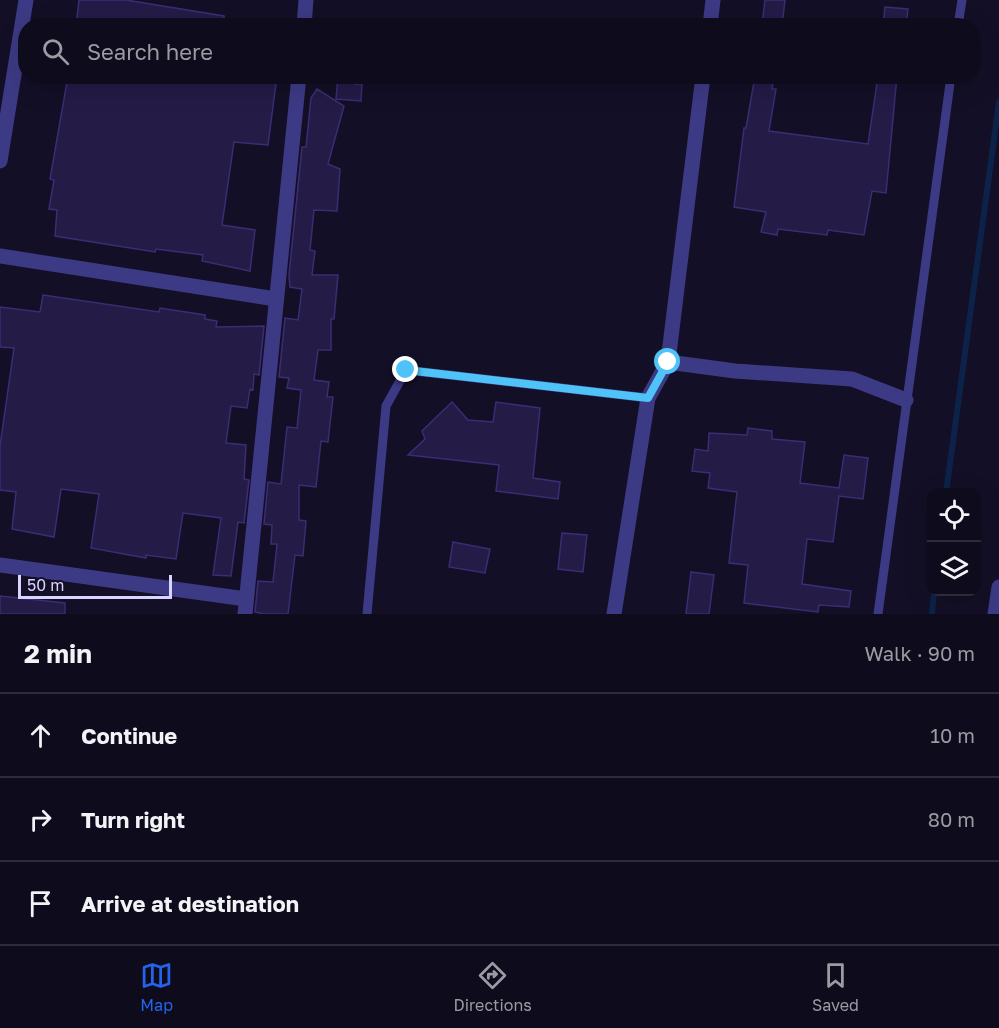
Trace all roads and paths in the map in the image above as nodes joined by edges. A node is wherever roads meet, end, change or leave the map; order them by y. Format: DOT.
graph roads {
  1 [pos="26,0"];
  2 [pos="305,0"];
  3 [pos="713,0"];
  4 [pos="962,0"];
  5 [pos="23,18"];
  6 [pos="304,18"];
  7 [pos="711,18"];
  8 [pos="959,18"];
  9 [pos="18,50"];
  10 [pos="298,84"];
  11 [pos="702,84"];
  12 [pos="950,84"];
  13 [pos="0,161"];
  14 [pos="0,256"];
  15 [pos="276,300"];
  16 [pos="668,362"];
  17 [pos="648,398"];
  18 [pos="906,400"];
  19 [pos="0,565"];
  20 [pos="999,587"];
  21 [pos="245,607"];
  22 [pos="367,614"];
  23 [pos="614,614"];
  24 [pos="878,614"];
  25 [pos="995,614"];
  1 -- 5 [label="street"];
  2 -- 6 [label="street"];
  3 -- 7 [label="street"];
  4 -- 8 [label="lane"];
  9 -- 13 [label="street"];
  10 -- 15 [label="street"];
  11 -- 16 [label="street"];
  12 -- 18 [label="lane"];
  14 -- 15 [label="street"];
  15 -- 21 [label="street"];
  16 -- 17 [label="street"];
  16 -- 18 [label="street"];
  17 -- 22 [label="lane"];
  17 -- 23 [label="street"];
  18 -- 24 [label="lane"];
  19 -- 21 [label="street"];
  20 -- 25 [label="street"];
}
